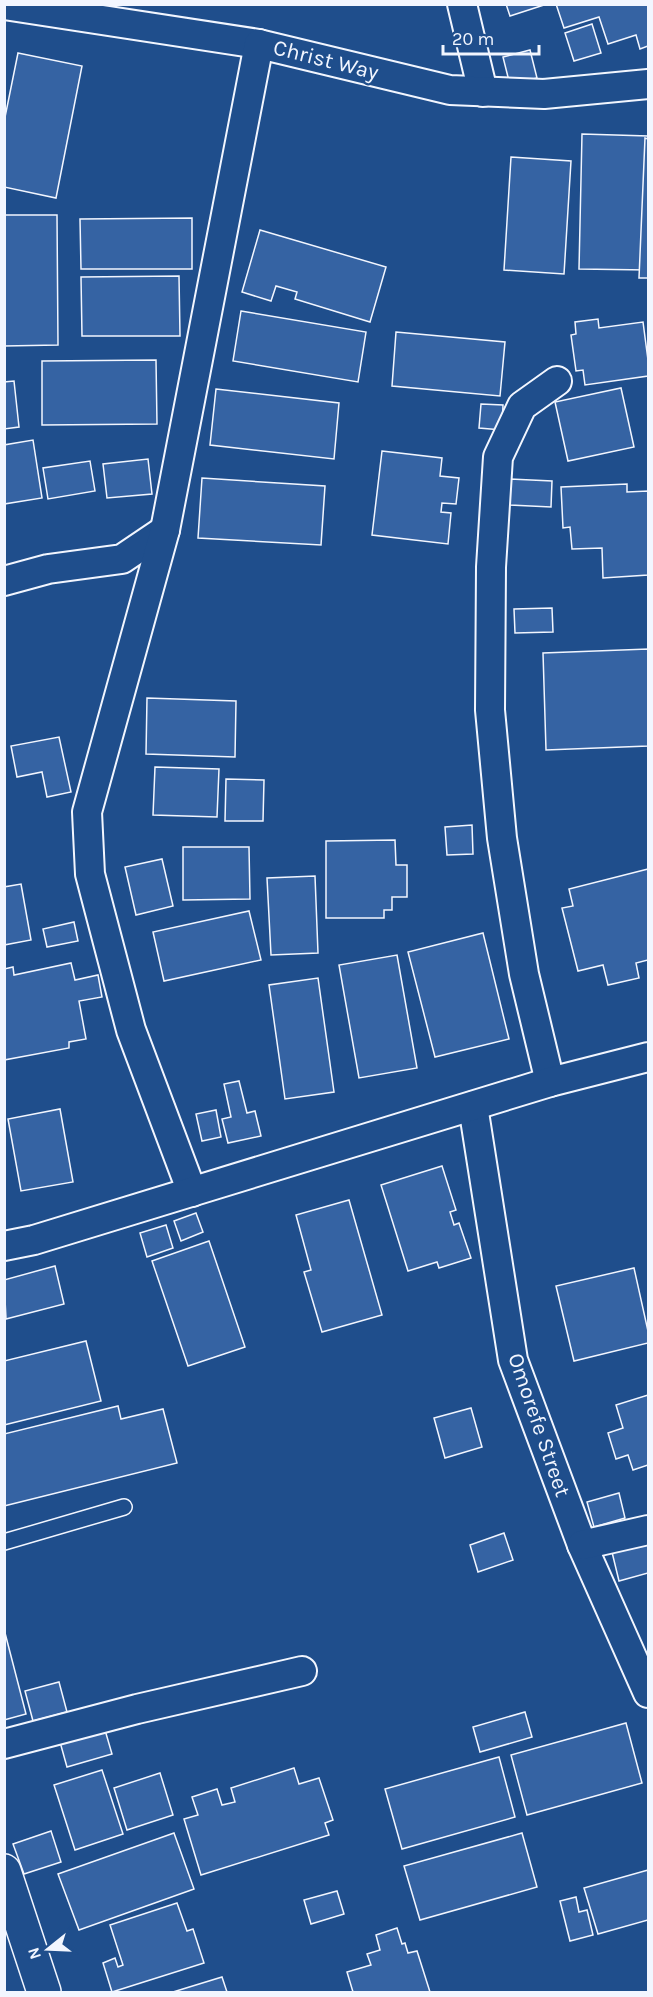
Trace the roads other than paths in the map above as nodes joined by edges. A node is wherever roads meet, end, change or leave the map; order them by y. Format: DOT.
graph roads {
  1 [pos="462,4"];
  2 [pos="4,5"];
  3 [pos="259,44"];
  4 [pos="648,84"];
  5 [pos="483,92"];
  6 [pos="557,381"];
  7 [pos="165,530"];
  8 [pos="4,581"];
  9 [pos="648,1057"];
  10 [pos="550,1082"];
  11 [pos="473,1107"];
  12 [pos="192,1192"];
  13 [pos="4,1246"];
  14 [pos="124,1507"];
  15 [pos="648,1530"];
  16 [pos="4,1542"];
  17 [pos="582,1545"];
  18 [pos="302,1671"];
  19 [pos="648,1690"];
  20 [pos="4,1744"];
  21 [pos="4,1871"];
  22 [pos="44,1992"];
  1 -- 5 [label="street"];
  2 -- 3 [label="street, Christ Way"];
  3 -- 5 [label="street, Christ Way"];
  3 -- 7 [label="street"];
  4 -- 5 [label="street, Christ Way"];
  6 -- 10 [label="street"];
  7 -- 8 [label="street"];
  7 -- 12 [label="street"];
  9 -- 10 [label="street"];
  10 -- 11 [label="street"];
  11 -- 12 [label="street"];
  11 -- 17 [label="street, Omorefe Street"];
  12 -- 13 [label="street"];
  14 -- 16 [label="lane"];
  15 -- 17 [label="street"];
  17 -- 19 [label="street, Omorefe Street"];
  18 -- 20 [label="street"];
  21 -- 22 [label="street"];
}
